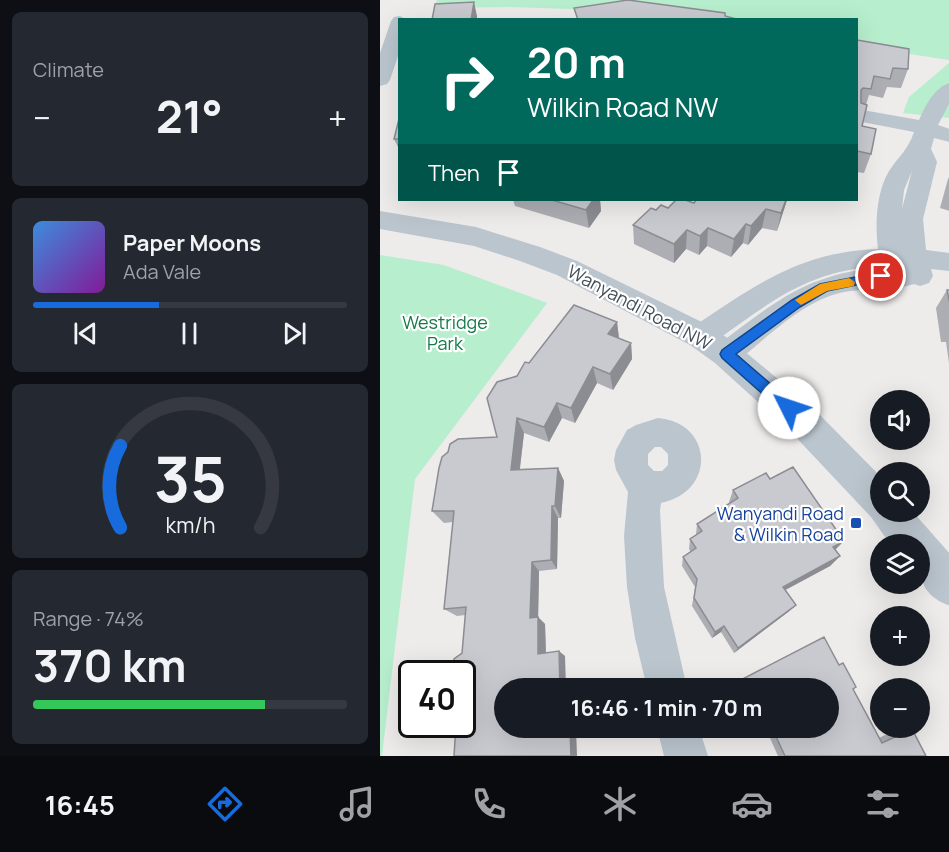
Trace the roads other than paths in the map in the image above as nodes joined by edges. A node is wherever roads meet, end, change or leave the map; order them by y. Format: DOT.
graph roads {
  1 [pos="398,28"];
  2 [pos="380,80"];
  3 [pos="950,89"];
  4 [pos="858,115"];
  5 [pos="950,136"];
  6 [pos="923,139"];
  7 [pos="380,220"];
  8 [pos="950,262"];
  9 [pos="905,267"];
  10 [pos="950,278"];
  11 [pos="701,336"];
  12 [pos="726,354"];
  13 [pos="646,484"];
  14 [pos="870,491"];
  15 [pos="896,522"];
  16 [pos="907,534"];
  17 [pos="930,562"];
  18 [pos="950,586"];
  19 [pos="664,678"];
  20 [pos="681,738"];
  21 [pos="686,756"];
  1 -- 2 [label="street"];
  3 -- 6 [label="street"];
  4 -- 6 [label="street"];
  5 -- 6 [label="street"];
  6 -- 9 [label="street"];
  7 -- 11 [label="street, Wanyandi Road NW"];
  8 -- 9 [label="street"];
  9 -- 10 [label="street"];
  9 -- 11 [label="street"];
  9 -- 12 [label="street"];
  11 -- 12 [label="street, Wanyandi Road NW"];
  12 -- 14 [label="street, Wanyandi Road NW"];
  13 -- 19 [label="street"];
  15 -- 16 [label="street"];
  17 -- 18 [label="street"];
  20 -- 21 [label="street"];
}
